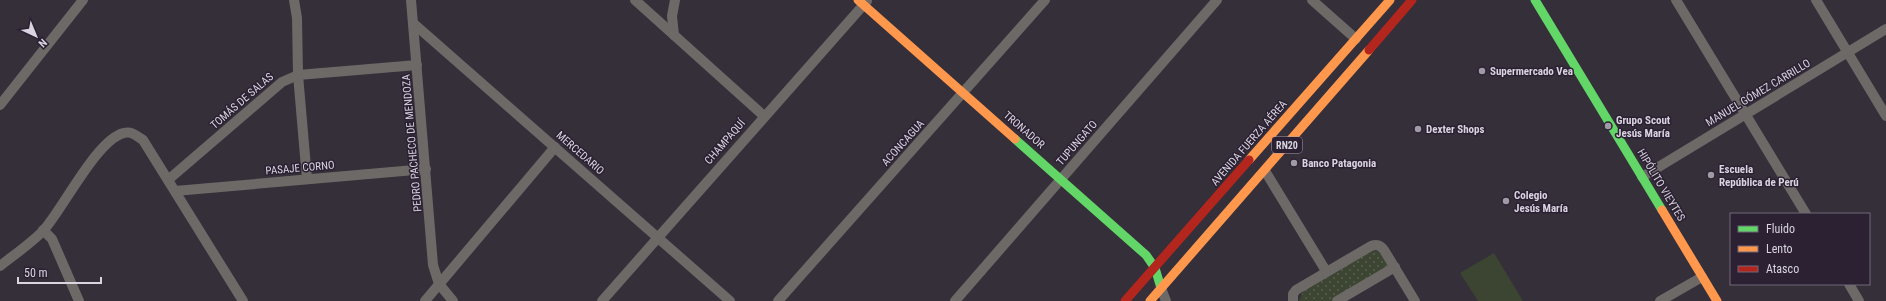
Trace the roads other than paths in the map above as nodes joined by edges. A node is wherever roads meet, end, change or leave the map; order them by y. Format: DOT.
graph roads {
  1 [pos="83,0"];
  2 [pos="294,0"];
  3 [pos="411,0"];
  4 [pos="635,0"];
  5 [pos="675,0"];
  6 [pos="1045,0"];
  7 [pos="1217,0"];
  8 [pos="1312,0"];
  9 [pos="1390,0"];
  10 [pos="1412,0"];
  11 [pos="1535,0"];
  12 [pos="1676,0"];
  13 [pos="1816,0"];
  14 [pos="863,2"];
  15 [pos="413,23"];
  16 [pos="1886,29"];
  17 [pos="674,35"];
  18 [pos="1356,39"];
  19 [pos="1848,52"];
  20 [pos="417,65"];
  21 [pos="298,75"];
  22 [pos="964,93"];
  23 [pos="0,105"];
  24 [pos="1746,114"];
  25 [pos="764,116"];
  26 [pos="1886,116"];
  27 [pos="554,147"];
  28 [pos="426,169"];
  29 [pos="1265,171"];
  30 [pos="1642,177"];
  31 [pos="307,179"];
  32 [pos="1062,179"];
  33 [pos="168,180"];
  34 [pos="175,191"];
  35 [pos="1805,213"];
  36 [pos="43,230"];
  37 [pos="658,238"];
  38 [pos="0,266"];
  39 [pos="1395,267"];
  40 [pos="1155,268"];
  41 [pos="1326,271"];
  42 [pos="1702,277"];
  43 [pos="439,284"];
  44 [pos="1850,285"];
  45 [pos="1161,288"];
  46 [pos="79,301"];
  47 [pos="243,301"];
  48 [pos="425,301"];
  49 [pos="453,301"];
  50 [pos="602,301"];
  51 [pos="730,301"];
  52 [pos="778,301"];
  53 [pos="955,301"];
  54 [pos="1125,301"];
  55 [pos="1150,301"];
  56 [pos="1166,301"];
  57 [pos="1293,301"];
  58 [pos="1337,301"];
  59 [pos="1416,301"];
  60 [pos="1660,301"];
  61 [pos="1717,301"];
  62 [pos="1859,301"];
  1 -- 23 [label="street"];
  2 -- 21 [label="street"];
  3 -- 15 [label="street, PEDRO PACHECO DE MENDOZA"];
  4 -- 17 [label="street"];
  5 -- 17 [label="street"];
  6 -- 22 [label="street, ACONCAGUA"];
  7 -- 32 [label="street, TUPUNGATO"];
  8 -- 18 [label="street"];
  9 -- 18 [label="main road, AVENIDA FUERZA AÉREA / RN20"];
  10 -- 29 [label="main road, RN20"];
  11 -- 30 [label="main road, HIPÓLITO VIEYTES"];
  12 -- 24 [label="street"];
  13 -- 19 [label="street"];
  14 -- 22 [label="main road, TRONADOR"];
  14 -- 25 [label="street, CHAMPAQUÍ"];
  15 -- 20 [label="street, PEDRO PACHECO DE MENDOZA"];
  15 -- 27 [label="street, MERCEDARIO"];
  16 -- 19 [label="street, MANUEL GÓMEZ CARRILLO"];
  17 -- 25 [label="street"];
  18 -- 40 [label="main road, AVENIDA FUERZA AÉREA / RN20"];
  19 -- 24 [label="street, MANUEL GÓMEZ CARRILLO"];
  19 -- 26 [label="street"];
  20 -- 21 [label="street, TOMÁS DE SALAS"];
  20 -- 28 [label="street, PEDRO PACHECO DE MENDOZA"];
  21 -- 31 [label="street"];
  21 -- 33 [label="street, TOMÁS DE SALAS"];
  22 -- 32 [label="main road, TRONADOR"];
  22 -- 52 [label="street, ACONCAGUA"];
  24 -- 30 [label="street, MANUEL GÓMEZ CARRILLO"];
  24 -- 35 [label="street"];
  25 -- 37 [label="street, CHAMPAQUÍ"];
  27 -- 37 [label="street, MERCEDARIO"];
  27 -- 43 [label="street"];
  28 -- 31 [label="street, PASAJE CORNO"];
  28 -- 43 [label="street, PEDRO PACHECO DE MENDOZA"];
  29 -- 41 [label="street"];
  29 -- 45 [label="main road, RN20"];
  30 -- 42 [label="main road, HIPÓLITO VIEYTES"];
  31 -- 34 [label="street, PASAJE CORNO"];
  32 -- 40 [label="main road, TRONADOR"];
  32 -- 53 [label="street, TUPUNGATO"];
  33 -- 34 [label="street"];
  33 -- 36 [label="street"];
  34 -- 47 [label="street"];
  36 -- 38 [label="street"];
  36 -- 46 [label="street"];
  37 -- 50 [label="street, CHAMPAQUÍ"];
  37 -- 51 [label="street, MERCEDARIO"];
  39 -- 41 [label="street"];
  39 -- 58 [label="street"];
  39 -- 59 [label="street"];
  40 -- 45 [label="main road, TRONADOR"];
  40 -- 54 [label="main road, AVENIDA FUERZA AÉREA / RN20"];
  41 -- 57 [label="street"];
  42 -- 60 [label="street"];
  42 -- 61 [label="main road, HIPÓLITO VIEYTES"];
  43 -- 48 [label="street"];
  43 -- 49 [label="street"];
  44 -- 62 [label="street"];
  45 -- 55 [label="main road, RN20"];
  45 -- 56 [label="street"];
}
